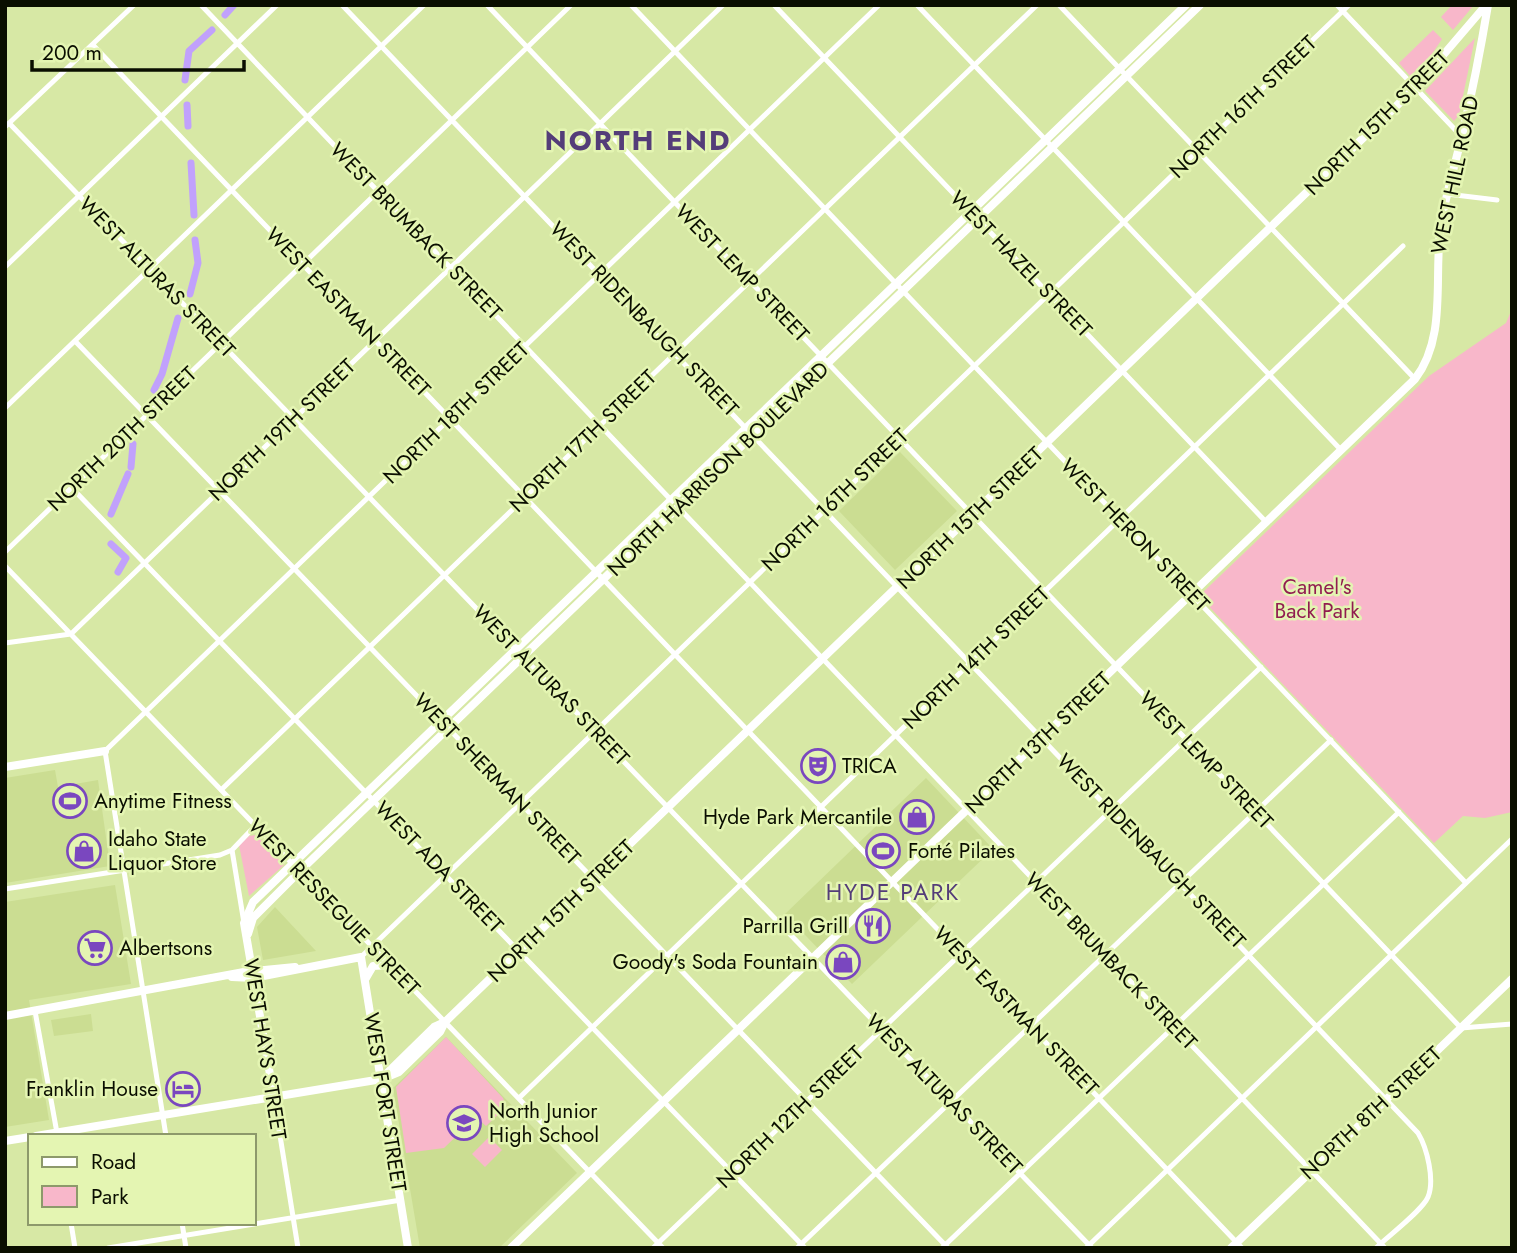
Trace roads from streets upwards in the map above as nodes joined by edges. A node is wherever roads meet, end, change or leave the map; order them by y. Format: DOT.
graph roads {
  1 [pos="134,5"];
  2 [pos="201,5"];
  3 [pos="277,5"];
  4 [pos="342,5"];
  5 [pos="424,5"];
  6 [pos="487,5"];
  7 [pos="571,5"];
  8 [pos="631,5"];
  9 [pos="723,5"];
  10 [pos="774,5"];
  11 [pos="880,5"];
  12 [pos="917,5"];
  13 [pos="1037,5"];
  14 [pos="1059,5"];
  15 [pos="1186,5"];
  16 [pos="1200,5"];
  17 [pos="1337,5"];
  18 [pos="1349,5"];
  19 [pos="1487,5"];
  20 [pos="1343,12"];
  21 [pos="237,44"];
  22 [pos="93,45"];
  23 [pos="382,46"];
  24 [pos="527,48"];
  25 [pos="674,51"];
  26 [pos="824,58"];
  27 [pos="974,65"];
  28 [pos="1120,69"];
  29 [pos="1126,76"];
  30 [pos="1415,88"];
  31 [pos="162,117"];
  32 [pos="307,117"];
  33 [pos="453,120"];
  34 [pos="600,124"];
  35 [pos="7,125"];
  36 [pos="749,130"];
  37 [pos="899,136"];
  38 [pos="1462,137"];
  39 [pos="1049,145"];
  40 [pos="1198,151"];
  41 [pos="232,190"];
  42 [pos="378,192"];
  43 [pos="1447,194"];
  44 [pos="79,196"];
  45 [pos="526,196"];
  46 [pos="1497,200"];
  47 [pos="675,203"];
  48 [pos="825,209"];
  49 [pos="971,212"];
  50 [pos="978,219"];
  51 [pos="1124,222"];
  52 [pos="1271,228"];
  53 [pos="1403,246"];
  54 [pos="303,265"];
  55 [pos="5,267"];
  56 [pos="451,268"];
  57 [pos="150,269"];
  58 [pos="601,274"];
  59 [pos="750,281"];
  60 [pos="900,288"];
  61 [pos="1049,294"];
  62 [pos="1197,299"];
  63 [pos="1343,304"];
  64 [pos="75,341"];
  65 [pos="376,341"];
  66 [pos="221,343"];
  67 [pos="1433,345"];
  68 [pos="526,346"];
  69 [pos="675,352"];
  70 [pos="821,356"];
  71 [pos="828,363"];
  72 [pos="974,366"];
  73 [pos="1123,371"];
  74 [pos="1269,375"];
  75 [pos="1415,379"];
  76 [pos="5,408"];
  77 [pos="146,416"];
  78 [pos="294,419"];
  79 [pos="450,419"];
  80 [pos="600,425"];
  81 [pos="750,431"];
  82 [pos="899,438"];
  83 [pos="1048,443"];
  84 [pos="1195,447"];
  85 [pos="1341,450"];
  86 [pos="72,488"];
  87 [pos="219,491"];
  88 [pos="369,497"];
  89 [pos="525,497"];
  90 [pos="671,500"];
  91 [pos="678,507"];
  92 [pos="825,510"];
  93 [pos="972,515"];
  94 [pos="1120,519"];
  95 [pos="1267,523"];
  96 [pos="5,552"];
  97 [pos="145,563"];
  98 [pos="5,566"];
  99 [pos="294,569"];
  100 [pos="596,572"];
  101 [pos="444,575"];
  102 [pos="604,579"];
  103 [pos="750,582"];
  104 [pos="898,586"];
  105 [pos="1045,591"];
  106 [pos="1193,596"];
  107 [pos="71,634"];
  108 [pos="220,641"];
  109 [pos="5,643"];
  110 [pos="370,647"];
  111 [pos="516,650"];
  112 [pos="675,654"];
  113 [pos="523,657"];
  114 [pos="823,659"];
  115 [pos="971,662"];
  116 [pos="1117,667"];
  117 [pos="1261,667"];
  118 [pos="146,712"];
  119 [pos="295,719"];
  120 [pos="442,722"];
  121 [pos="449,729"];
  122 [pos="595,731"];
  123 [pos="748,731"];
  124 [pos="895,735"];
  125 [pos="1043,738"];
  126 [pos="1186,739"];
  127 [pos="1331,740"];
  128 [pos="105,751"];
  129 [pos="5,767"];
  130 [pos="221,790"];
  131 [pos="367,793"];
  132 [pos="374,800"];
  133 [pos="520,803"];
  134 [pos="668,807"];
  135 [pos="821,807"];
  136 [pos="1111,810"];
  137 [pos="1254,810"];
  138 [pos="967,811"];
  139 [pos="1399,812"];
  140 [pos="255,826"];
  141 [pos="1512,839"];
  142 [pos="232,850"];
  143 [pos="293,864"];
  144 [pos="124,870"];
  145 [pos="300,871"];
  146 [pos="446,875"];
  147 [pos="594,879"];
  148 [pos="892,881"];
  149 [pos="1180,882"];
  150 [pos="741,883"];
  151 [pos="1036,883"];
  152 [pos="1323,883"];
  153 [pos="1466,883"];
  154 [pos="5,889"];
  155 [pos="244,923"];
  156 [pos="247,940"];
  157 [pos="372,946"];
  158 [pos="519,951"];
  159 [pos="961,954"];
  160 [pos="1104,954"];
  161 [pos="1249,954"];
  162 [pos="1391,954"];
  163 [pos="667,955"];
  164 [pos="361,957"];
  165 [pos="814,958"];
  166 [pos="391,965"];
  167 [pos="253,975"];
  168 [pos="1512,979"];
  169 [pos="365,981"];
  170 [pos="144,992"];
  171 [pos="35,1011"];
  172 [pos="5,1016"];
  173 [pos="445,1022"];
  174 [pos="1512,1024"];
  175 [pos="1030,1025"];
  176 [pos="1317,1026"];
  177 [pos="592,1027"];
  178 [pos="1173,1027"];
  179 [pos="1461,1028"];
  180 [pos="882,1029"];
  181 [pos="739,1030"];
  182 [pos="382,1079"];
  183 [pos="274,1098"];
  184 [pos="519,1098"];
  185 [pos="1099,1098"];
  186 [pos="1242,1098"];
  187 [pos="1386,1099"];
  188 [pos="951,1100"];
  189 [pos="807,1101"];
  190 [pos="664,1102"];
  191 [pos="162,1114"];
  192 [pos="57,1134"];
  193 [pos="166,1134"];
  194 [pos="28,1137"];
  195 [pos="5,1141"];
  196 [pos="1167,1169"];
  197 [pos="1311,1170"];
  198 [pos="590,1172"];
  199 [pos="732,1172"];
  200 [pos="875,1172"];
  201 [pos="1020,1173"];
  202 [pos="401,1200"];
  203 [pos="293,1218"];
  204 [pos="256,1224"];
  205 [pos="71,1225"];
  206 [pos="182,1225"];
  207 [pos="248,1225"];
  208 [pos="184,1235"];
  209 [pos="658,1246"];
  210 [pos="801,1246"];
  211 [pos="1237,1246"];
  212 [pos="1381,1246"];
  213 [pos="945,1247"];
  214 [pos="1089,1247"];
  215 [pos="75,1248"];
  216 [pos="108,1248"];
  217 [pos="186,1248"];
  218 [pos="298,1248"];
  219 [pos="408,1248"];
  220 [pos="511,1248"];
  1 -- 22 [label="street"];
  2 -- 21 [label="street, WEST BRUMBACK STREET"];
  3 -- 21 [label="street"];
  4 -- 23 [label="street, WEST RIDENBAUGH STREET"];
  5 -- 23 [label="street"];
  6 -- 24 [label="street, WEST LEMP STREET"];
  7 -- 24 [label="street, NORTH 20TH STREET"];
  8 -- 25 [label="street, WEST HERON STREET"];
  9 -- 25 [label="street, NORTH 19TH STREET"];
  10 -- 26 [label="street, WEST HAZEL STREET"];
  11 -- 26 [label="street, NORTH 18TH STREET"];
  12 -- 27 [label="street"];
  13 -- 27 [label="street, NORTH 17TH STREET"];
  14 -- 28 [label="street"];
  15 -- 28 [label="street, NORTH HARRISON BOULEVARD"];
  16 -- 29 [label="street, NORTH HARRISON BOULEVARD"];
  17 -- 20 [label="street"];
  18 -- 20 [label="street, NORTH 16TH STREET"];
  19 -- 30 [label="street, NORTH 15TH STREET"];
  19 -- 38 [label="street, WEST HILL ROAD"];
  20 -- 30 [label="street"];
  20 -- 40 [label="street, NORTH 16TH STREET"];
  21 -- 31 [label="street"];
  21 -- 32 [label="street, WEST BRUMBACK STREET"];
  22 -- 31 [label="street, WEST EASTMAN STREET"];
  22 -- 35 [label="street"];
  23 -- 32 [label="street"];
  23 -- 33 [label="street, WEST RIDENBAUGH STREET"];
  24 -- 33 [label="street, NORTH 20TH STREET"];
  24 -- 34 [label="street, WEST LEMP STREET"];
  25 -- 34 [label="street, NORTH 19TH STREET"];
  25 -- 36 [label="street, WEST HERON STREET"];
  26 -- 36 [label="street, NORTH 18TH STREET"];
  26 -- 37 [label="street, WEST HAZEL STREET"];
  27 -- 37 [label="street, NORTH 17TH STREET"];
  27 -- 39 [label="street"];
  28 -- 29 [label="street"];
  28 -- 39 [label="street, NORTH HARRISON BOULEVARD"];
  29 -- 39 [label="street, NORTH HARRISON BOULEVARD"];
  29 -- 40 [label="street"];
  30 -- 38 [label="street"];
  30 -- 52 [label="street, NORTH 15TH STREET"];
  31 -- 41 [label="street, WEST EASTMAN STREET"];
  31 -- 44 [label="street"];
  32 -- 41 [label="street"];
  32 -- 42 [label="street, WEST BRUMBACK STREET"];
  33 -- 42 [label="street, NORTH 20TH STREET"];
  33 -- 45 [label="street, WEST RIDENBAUGH STREET"];
  34 -- 45 [label="street, NORTH 19TH STREET"];
  34 -- 47 [label="street, WEST LEMP STREET"];
  35 -- 44 [label="street, WEST ALTURAS STREET"];
  36 -- 47 [label="street, NORTH 18TH STREET"];
  36 -- 48 [label="street, WEST HERON STREET"];
  37 -- 48 [label="street, NORTH 17TH STREET"];
  37 -- 49 [label="street, WEST HAZEL STREET"];
  38 -- 43 [label="street, WEST HILL ROAD"];
  39 -- 49 [label="street, NORTH HARRISON BOULEVARD"];
  39 -- 50 [label="street, NORTH HARRISON BOULEVARD"];
  39 -- 51 [label="street"];
  40 -- 51 [label="street, NORTH 16TH STREET"];
  40 -- 52 [label="street"];
  41 -- 54 [label="street, WEST EASTMAN STREET"];
  41 -- 57 [label="street"];
  42 -- 54 [label="street, NORTH 20TH STREET"];
  42 -- 56 [label="street, WEST BRUMBACK STREET"];
  43 -- 46 [label="street"];
  43 -- 67 [label="street, WEST HILL ROAD"];
  44 -- 55 [label="street"];
  44 -- 57 [label="street, WEST ALTURAS STREET"];
  45 -- 56 [label="street, NORTH 19TH STREET"];
  45 -- 58 [label="street, WEST RIDENBAUGH STREET"];
  47 -- 58 [label="street, NORTH 18TH STREET"];
  47 -- 59 [label="street, WEST LEMP STREET"];
  48 -- 59 [label="street, NORTH 17TH STREET"];
  48 -- 60 [label="street, WEST HERON STREET"];
  49 -- 50 [label="street, WEST HAZEL STREET"];
  49 -- 60 [label="street, NORTH HARRISON BOULEVARD"];
  50 -- 60 [label="street, NORTH HARRISON BOULEVARD"];
  50 -- 61 [label="street, WEST HAZEL STREET"];
  51 -- 61 [label="street, NORTH 16TH STREET"];
  51 -- 62 [label="street"];
  52 -- 62 [label="street, NORTH 15TH STREET"];
  52 -- 63 [label="street"];
  53 -- 63 [label="street, NORTH 14TH STREET"];
  54 -- 65 [label="street, WEST EASTMAN STREET"];
  54 -- 66 [label="street, NORTH 20TH STREET"];
  56 -- 65 [label="street, NORTH 19TH STREET"];
  56 -- 68 [label="street, WEST BRUMBACK STREET"];
  57 -- 64 [label="street"];
  57 -- 66 [label="street, WEST ALTURAS STREET"];
  58 -- 68 [label="street, NORTH 18TH STREET"];
  58 -- 69 [label="street, WEST RIDENBAUGH STREET"];
  59 -- 69 [label="street, NORTH 17TH STREET"];
  59 -- 70 [label="street, WEST LEMP STREET"];
  60 -- 70 [label="street, NORTH HARRISON BOULEVARD"];
  60 -- 71 [label="street, NORTH HARRISON BOULEVARD"];
  60 -- 72 [label="street, WEST HERON STREET"];
  61 -- 72 [label="street, NORTH 16TH STREET"];
  61 -- 73 [label="street, WEST HAZEL STREET"];
  62 -- 73 [label="street, NORTH 15TH STREET"];
  62 -- 74 [label="street"];
  63 -- 74 [label="street, NORTH 14TH STREET"];
  63 -- 75 [label="street"];
  64 -- 76 [label="street"];
  64 -- 77 [label="street, WEST SHERMAN STREET"];
  65 -- 78 [label="street, NORTH 19TH STREET"];
  65 -- 79 [label="street, WEST EASTMAN STREET"];
  66 -- 77 [label="street, NORTH 20TH STREET"];
  66 -- 78 [label="street, WEST ALTURAS STREET"];
  67 -- 75 [label="street, NORTH 13TH STREET"];
  68 -- 79 [label="street, NORTH 18TH STREET"];
  68 -- 80 [label="street, WEST BRUMBACK STREET"];
  69 -- 80 [label="street, NORTH 17TH STREET"];
  69 -- 81 [label="street, WEST RIDENBAUGH STREET"];
  70 -- 71 [label="street, WEST LEMP STREET"];
  70 -- 81 [label="street, NORTH HARRISON BOULEVARD"];
  71 -- 81 [label="street, NORTH HARRISON BOULEVARD"];
  71 -- 82 [label="street, WEST LEMP STREET"];
  72 -- 82 [label="street, NORTH 16TH STREET"];
  72 -- 83 [label="street, WEST HERON STREET"];
  73 -- 83 [label="street, NORTH 15TH STREET"];
  73 -- 84 [label="street, WEST HAZEL STREET"];
  74 -- 84 [label="street, NORTH 14TH STREET"];
  74 -- 85 [label="street"];
  75 -- 85 [label="street, NORTH 13TH STREET"];
  77 -- 86 [label="street, NORTH 20TH STREET"];
  77 -- 87 [label="street, WEST SHERMAN STREET"];
  78 -- 87 [label="street, NORTH 19TH STREET"];
  78 -- 88 [label="street, WEST ALTURAS STREET"];
  79 -- 88 [label="street, NORTH 18TH STREET"];
  79 -- 89 [label="street, WEST EASTMAN STREET"];
  80 -- 89 [label="street, NORTH 17TH STREET"];
  80 -- 90 [label="street, WEST BRUMBACK STREET"];
  81 -- 90 [label="street, NORTH HARRISON BOULEVARD"];
  81 -- 91 [label="street, NORTH HARRISON BOULEVARD"];
  81 -- 92 [label="street, WEST RIDENBAUGH STREET"];
  82 -- 92 [label="street, NORTH 16TH STREET"];
  82 -- 93 [label="street, WEST LEMP STREET"];
  83 -- 93 [label="street, NORTH 15TH STREET"];
  83 -- 94 [label="street, WEST HERON STREET"];
  84 -- 94 [label="street, NORTH 14TH STREET"];
  84 -- 95 [label="street, WEST HAZEL STREET"];
  85 -- 95 [label="street, NORTH 13TH STREET"];
  86 -- 96 [label="street, NORTH 20TH STREET"];
  86 -- 97 [label="street, WEST ADA STREET"];
  87 -- 97 [label="street, NORTH 19TH STREET"];
  87 -- 99 [label="street, WEST SHERMAN STREET"];
  88 -- 99 [label="street, NORTH 18TH STREET"];
  88 -- 101 [label="street, WEST ALTURAS STREET"];
  89 -- 100 [label="street, WEST EASTMAN STREET"];
  89 -- 101 [label="street, NORTH 17TH STREET"];
  90 -- 91 [label="street, WEST BRUMBACK STREET"];
  90 -- 100 [label="street, NORTH HARRISON BOULEVARD"];
  91 -- 102 [label="street, NORTH HARRISON BOULEVARD"];
  91 -- 103 [label="street, WEST BRUMBACK STREET"];
  92 -- 103 [label="street, NORTH 16TH STREET"];
  92 -- 104 [label="street, WEST RIDENBAUGH STREET"];
  93 -- 104 [label="street, NORTH 15TH STREET"];
  93 -- 105 [label="street, WEST LEMP STREET"];
  94 -- 105 [label="street, NORTH 14TH STREET"];
  94 -- 106 [label="street, WEST HERON STREET"];
  95 -- 106 [label="street, NORTH 13TH STREET"];
  97 -- 107 [label="street, NORTH 19TH STREET"];
  97 -- 108 [label="street, WEST ADA STREET"];
  98 -- 107 [label="street, WEST RESSEGUIE STREET"];
  99 -- 108 [label="street, NORTH 18TH STREET"];
  99 -- 110 [label="street, WEST SHERMAN STREET"];
  100 -- 102 [label="street, WEST EASTMAN STREET"];
  100 -- 111 [label="street, NORTH HARRISON BOULEVARD"];
  101 -- 110 [label="street, NORTH 17TH STREET"];
  101 -- 111 [label="street, WEST ALTURAS STREET"];
  102 -- 112 [label="street, WEST EASTMAN STREET"];
  102 -- 113 [label="street, NORTH HARRISON BOULEVARD"];
  103 -- 112 [label="street, NORTH 16TH STREET"];
  103 -- 114 [label="street, WEST BRUMBACK STREET"];
  104 -- 114 [label="street, NORTH 15TH STREET"];
  104 -- 115 [label="street, WEST RIDENBAUGH STREET"];
  105 -- 115 [label="street, NORTH 14TH STREET"];
  105 -- 116 [label="street, WEST LEMP STREET"];
  106 -- 116 [label="street, NORTH 13TH STREET"];
  106 -- 117 [label="street, WEST HERON STREET"];
  107 -- 109 [label="street"];
  107 -- 118 [label="street, WEST RESSEGUIE STREET"];
  108 -- 118 [label="street, NORTH 18TH STREET"];
  108 -- 119 [label="street, WEST ADA STREET"];
  110 -- 119 [label="street, NORTH 17TH STREET"];
  110 -- 120 [label="street, WEST SHERMAN STREET"];
  111 -- 113 [label="street, WEST ALTURAS STREET"];
  111 -- 120 [label="street, NORTH HARRISON BOULEVARD"];
  112 -- 122 [label="street, NORTH 16TH STREET"];
  112 -- 123 [label="street, WEST EASTMAN STREET"];
  113 -- 121 [label="street, NORTH HARRISON BOULEVARD"];
  113 -- 122 [label="street, WEST ALTURAS STREET"];
  114 -- 123 [label="street, NORTH 15TH STREET"];
  114 -- 124 [label="street, WEST BRUMBACK STREET"];
  115 -- 124 [label="street, NORTH 14TH STREET"];
  115 -- 125 [label="street, WEST RIDENBAUGH STREET"];
  116 -- 125 [label="street, NORTH 13TH STREET"];
  116 -- 126 [label="street, WEST LEMP STREET"];
  117 -- 126 [label="street, NORTH 12TH STREET"];
  117 -- 127 [label="street, WEST HERON STREET"];
  118 -- 128 [label="street, NORTH 18TH STREET"];
  118 -- 130 [label="street, WEST RESSEGUIE STREET"];
  119 -- 130 [label="street, NORTH 17TH STREET"];
  119 -- 131 [label="street, WEST ADA STREET"];
  120 -- 121 [label="street, WEST SHERMAN STREET"];
  120 -- 131 [label="street, NORTH HARRISON BOULEVARD"];
  121 -- 132 [label="street, NORTH HARRISON BOULEVARD"];
  121 -- 133 [label="street, WEST SHERMAN STREET"];
  122 -- 133 [label="street, NORTH 16TH STREET"];
  122 -- 134 [label="street, WEST ALTURAS STREET"];
  123 -- 134 [label="street, NORTH 15TH STREET"];
  123 -- 135 [label="street, WEST EASTMAN STREET"];
  124 -- 135 [label="street, NORTH 14TH STREET"];
  124 -- 138 [label="street, WEST BRUMBACK STREET"];
  125 -- 136 [label="street, WEST RIDENBAUGH STREET"];
  125 -- 138 [label="street, NORTH 13TH STREET"];
  126 -- 136 [label="street, NORTH 12TH STREET"];
  126 -- 137 [label="street, WEST LEMP STREET"];
  127 -- 137 [label="street"];
  127 -- 139 [label="street, WEST HERON STREET"];
  128 -- 129 [label="street"];
  128 -- 144 [label="street"];
  130 -- 140 [label="street, WEST RESSEGUIE STREET"];
  131 -- 132 [label="street, WEST ADA STREET"];
  131 -- 143 [label="street, NORTH HARRISON BOULEVARD"];
  132 -- 145 [label="street, NORTH HARRISON BOULEVARD"];
  132 -- 146 [label="street, WEST ADA STREET"];
  133 -- 146 [label="street, NORTH 16TH STREET"];
  133 -- 147 [label="street, WEST SHERMAN STREET"];
  134 -- 147 [label="street, NORTH 15TH STREET"];
  134 -- 150 [label="street, WEST ALTURAS STREET"];
  135 -- 148 [label="street, WEST EASTMAN STREET"];
  135 -- 150 [label="street, NORTH 14TH STREET"];
  136 -- 149 [label="street, WEST RIDENBAUGH STREET"];
  136 -- 151 [label="street, NORTH 12TH STREET"];
  137 -- 149 [label="street"];
  137 -- 152 [label="street, WEST LEMP STREET"];
  138 -- 148 [label="street, NORTH 13TH STREET"];
  138 -- 151 [label="street, WEST BRUMBACK STREET"];
  139 -- 152 [label="street"];
  139 -- 153 [label="street, WEST HERON STREET"];
  140 -- 142 [label="street"];
  140 -- 143 [label="street, WEST RESSEGUIE STREET"];
  141 -- 153 [label="street"];
  142 -- 144 [label="street"];
  142 -- 155 [label="street, WEST HAYS STREET"];
  143 -- 145 [label="street, WEST RESSEGUIE STREET"];
  143 -- 155 [label="street, NORTH HARRISON BOULEVARD"];
  144 -- 154 [label="street"];
  144 -- 170 [label="street"];
  145 -- 156 [label="street, NORTH HARRISON BOULEVARD"];
  145 -- 157 [label="street, WEST RESSEGUIE STREET"];
  146 -- 157 [label="street, NORTH 16TH STREET"];
  146 -- 158 [label="street, WEST ADA STREET"];
  147 -- 158 [label="street, NORTH 15TH STREET"];
  147 -- 163 [label="street, WEST SHERMAN STREET"];
  148 -- 159 [label="street, WEST EASTMAN STREET"];
  148 -- 165 [label="street, NORTH 13TH STREET"];
  149 -- 160 [label="street"];
  149 -- 161 [label="street, WEST RIDENBAUGH STREET"];
  150 -- 163 [label="street, NORTH 14TH STREET"];
  150 -- 165 [label="street, WEST ALTURAS STREET"];
  151 -- 159 [label="street, NORTH 12TH STREET"];
  151 -- 160 [label="street, WEST BRUMBACK STREET"];
  152 -- 161 [label="street"];
  152 -- 162 [label="street, WEST LEMP STREET"];
  153 -- 162 [label="street"];
  155 -- 156 [label="street, WEST HAYS STREET"];
  156 -- 167 [label="street, WEST HAYS STREET"];
  157 -- 164 [label="street, NORTH 16TH STREET"];
  157 -- 166 [label="street, WEST RESSEGUIE STREET"];
  158 -- 173 [label="street, NORTH 15TH STREET"];
  158 -- 177 [label="street, WEST ADA STREET"];
  159 -- 175 [label="street, WEST EASTMAN STREET"];
  159 -- 180 [label="street, NORTH 12TH STREET"];
  160 -- 175 [label="street"];
  160 -- 178 [label="street, WEST BRUMBACK STREET"];
  161 -- 176 [label="street, WEST RIDENBAUGH STREET"];
  161 -- 178 [label="street"];
  162 -- 176 [label="street"];
  162 -- 179 [label="street, WEST LEMP STREET"];
  163 -- 177 [label="street, NORTH 14TH STREET"];
  163 -- 181 [label="street, WEST SHERMAN STREET"];
  164 -- 167 [label="street"];
  164 -- 169 [label="street, WEST FORT STREET"];
  165 -- 180 [label="street, WEST ALTURAS STREET"];
  165 -- 181 [label="street, NORTH 13TH STREET"];
  166 -- 169 [label="street"];
  166 -- 173 [label="street, WEST RESSEGUIE STREET"];
  167 -- 170 [label="street"];
  167 -- 183 [label="street, WEST HAYS STREET"];
  168 -- 179 [label="street, NORTH 8TH STREET"];
  169 -- 182 [label="street, WEST FORT STREET"];
  170 -- 171 [label="street"];
  170 -- 191 [label="street"];
  171 -- 172 [label="street"];
  171 -- 192 [label="street"];
  173 -- 182 [label="street, NORTH 15TH STREET"];
  173 -- 184 [label="street, WEST RESSEGUIE STREET"];
  174 -- 179 [label="street"];
  175 -- 185 [label="street, WEST EASTMAN STREET"];
  175 -- 188 [label="street"];
  176 -- 186 [label="street"];
  176 -- 187 [label="street, WEST RIDENBAUGH STREET"];
  177 -- 184 [label="street, NORTH 14TH STREET"];
  177 -- 190 [label="street, WEST ADA STREET"];
  178 -- 185 [label="street"];
  178 -- 186 [label="street, WEST BRUMBACK STREET"];
  179 -- 187 [label="street, NORTH 8TH STREET"];
  180 -- 188 [label="street, WEST ALTURAS STREET"];
  180 -- 189 [label="street, NORTH 12TH STREET"];
  181 -- 189 [label="street, WEST SHERMAN STREET"];
  181 -- 190 [label="street, NORTH 13TH STREET"];
  182 -- 183 [label="street"];
  182 -- 202 [label="street, WEST FORT STREET"];
  183 -- 191 [label="street"];
  183 -- 203 [label="street, WEST HAYS STREET"];
  184 -- 198 [label="street, WEST RESSEGUIE STREET"];
  185 -- 196 [label="street, WEST EASTMAN STREET"];
  185 -- 201 [label="street"];
  186 -- 196 [label="street"];
  186 -- 197 [label="street, WEST BRUMBACK STREET"];
  187 -- 197 [label="street, NORTH 8TH STREET"];
  187 -- 212 [label="street, WEST RIDENBAUGH STREET"];
  188 -- 200 [label="street"];
  188 -- 201 [label="street, WEST ALTURAS STREET"];
  189 -- 199 [label="street, NORTH 12TH STREET"];
  189 -- 200 [label="street, WEST SHERMAN STREET"];
  190 -- 198 [label="street, NORTH 13TH STREET"];
  190 -- 199 [label="street, WEST ADA STREET"];
  191 -- 192 [label="street"];
  191 -- 193 [label="street"];
  194 -- 195 [label="street"];
  196 -- 211 [label="street, WEST EASTMAN STREET"];
  196 -- 214 [label="street"];
  197 -- 211 [label="street, NORTH 8TH STREET"];
  197 -- 212 [label="street, WEST BRUMBACK STREET"];
  198 -- 209 [label="street, WEST RESSEGUIE STREET"];
  198 -- 220 [label="street, NORTH 13TH STREET"];
  199 -- 209 [label="street, NORTH 12TH STREET"];
  199 -- 210 [label="street, WEST ADA STREET"];
  200 -- 210 [label="street"];
  200 -- 213 [label="street, WEST SHERMAN STREET"];
  201 -- 213 [label="street"];
  201 -- 214 [label="street, WEST ALTURAS STREET"];
  202 -- 203 [label="street"];
  202 -- 219 [label="street, WEST FORT STREET"];
  203 -- 204 [label="street"];
  203 -- 218 [label="street, WEST HAYS STREET"];
  205 -- 215 [label="street"];
  206 -- 208 [label="street"];
  207 -- 208 [label="street"];
  208 -- 216 [label="street"];
  208 -- 217 [label="street"];
}
